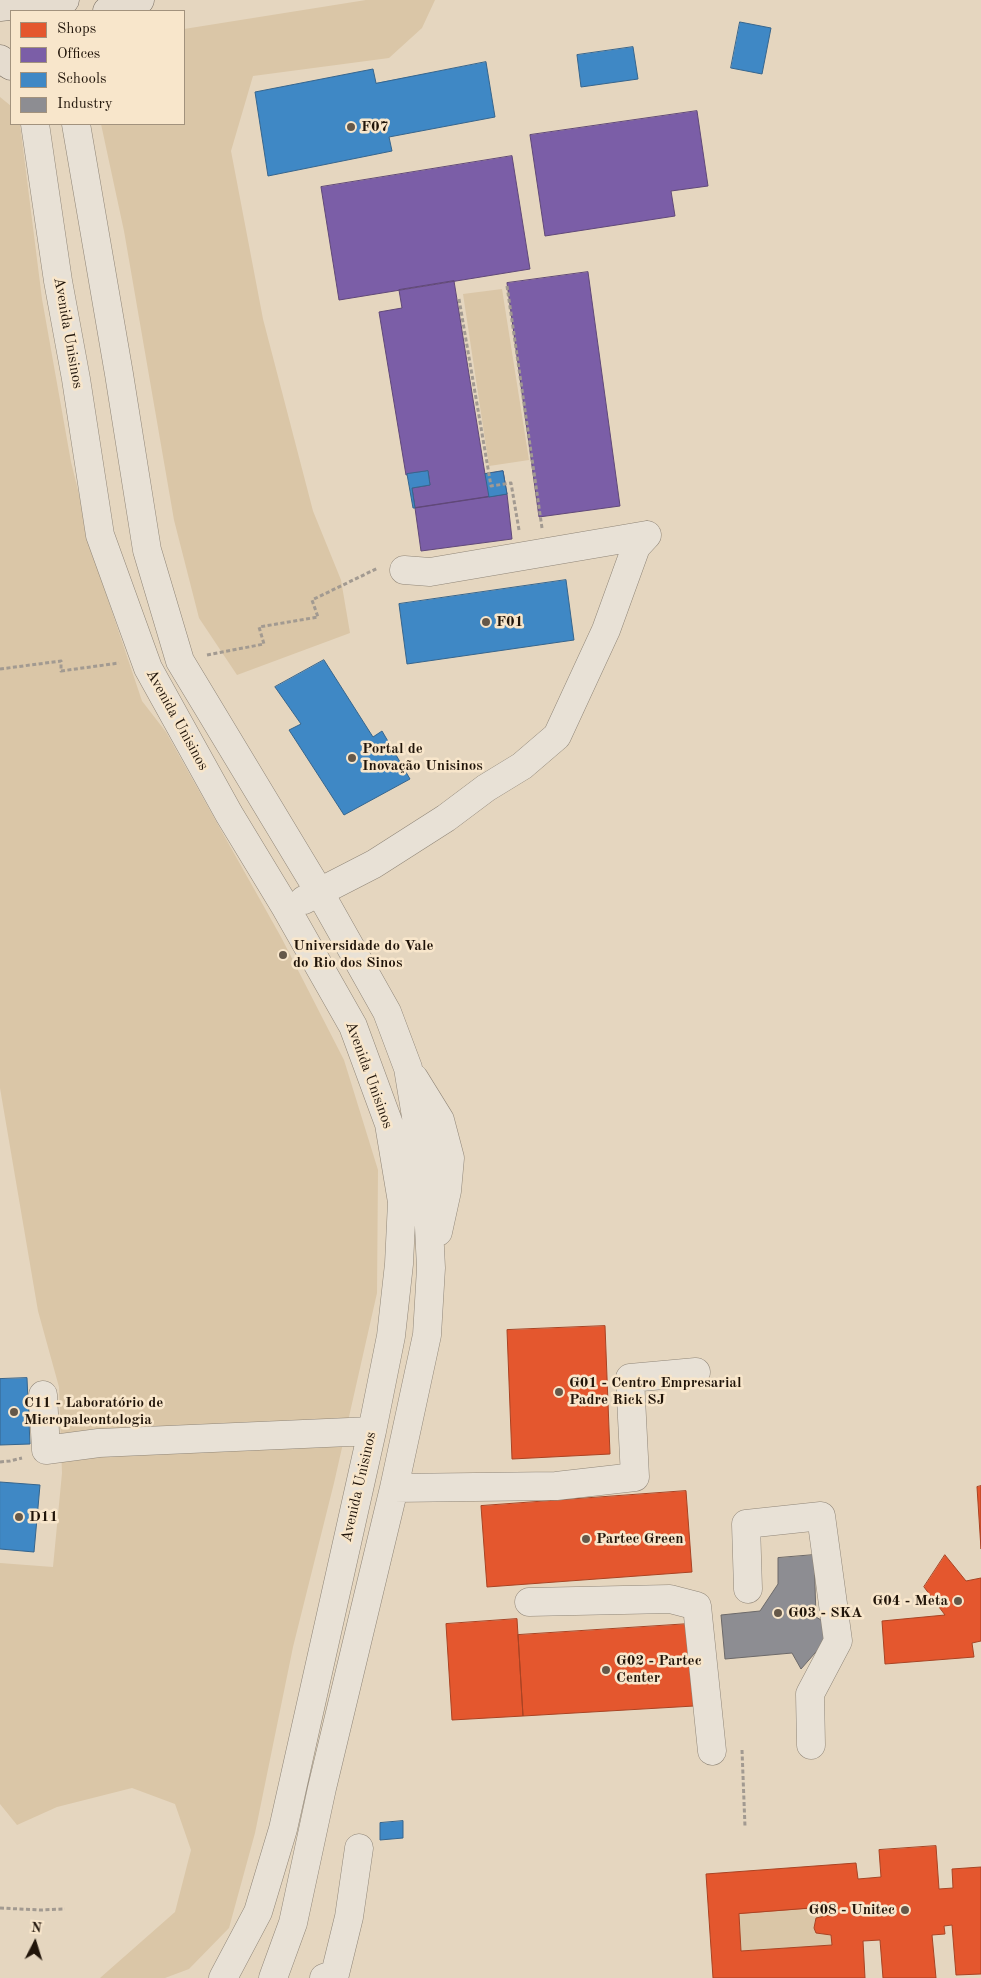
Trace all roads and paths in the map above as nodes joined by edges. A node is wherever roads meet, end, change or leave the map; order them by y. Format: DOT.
graph roads {
  1 [pos="65,0"];
  2 [pos="140,0"];
  3 [pos="36,7"];
  4 [pos="0,8"];
  5 [pos="110,10"];
  6 [pos="35,125"];
  7 [pos="76,125"];
  8 [pos="507,286"];
  9 [pos="459,299"];
  10 [pos="535,532"];
  11 [pos="520,534"];
  12 [pos="392,569"];
  13 [pos="180,661"];
  14 [pos="127,662"];
  15 [pos="0,669"];
  16 [pos="320,893"];
  17 [pos="286,908"];
  18 [pos="408,1068"];
  19 [pos="421,1147"];
  20 [pos="450,1158"];
  21 [pos="431,1268"];
  22 [pos="696,1372"];
  23 [pos="44,1395"];
  24 [pos="372,1431"];
  25 [pos="394,1488"];
  26 [pos="748,1589"];
  27 [pos="529,1602"];
  28 [pos="811,1745"];
  29 [pos="742,1750"];
  30 [pos="712,1752"];
  31 [pos="745,1827"];
  32 [pos="360,1848"];
  33 [pos="0,1908"];
  34 [pos="65,1909"];
  35 [pos="223,1978"];
  36 [pos="273,1978"];
  37 [pos="324,1978"];
  1 -- 3 [label="main road"];
  2 -- 5 [label="main road"];
  3 -- 4 [label="main road"];
  6 -- 17 [label="lane, Avenida Unisinos"];
  7 -- 13 [label="lane, Avenida Unisinos"];
  8 -- 10 [label="path"];
  9 -- 11 [label="path"];
  12 -- 13 [label="path"];
  12 -- 16 [label="lane"];
  13 -- 16 [label="lane, Avenida Unisinos"];
  14 -- 15 [label="path"];
  16 -- 17 [label="lane"];
  16 -- 18 [label="lane, Avenida Unisinos"];
  17 -- 24 [label="lane, Avenida Unisinos"];
  18 -- 19 [label="lane, Avenida Unisinos"];
  18 -- 20 [label="lane"];
  19 -- 20 [label="lane"];
  19 -- 21 [label="lane, Avenida Unisinos"];
  20 -- 21 [label="lane"];
  21 -- 25 [label="lane, Avenida Unisinos"];
  22 -- 25 [label="lane"];
  23 -- 24 [label="lane"];
  24 -- 35 [label="lane, Avenida Unisinos"];
  25 -- 36 [label="lane, Avenida Unisinos"];
  26 -- 28 [label="lane"];
  27 -- 30 [label="lane"];
  29 -- 31 [label="path"];
  32 -- 37 [label="lane"];
  33 -- 34 [label="path"];
}
